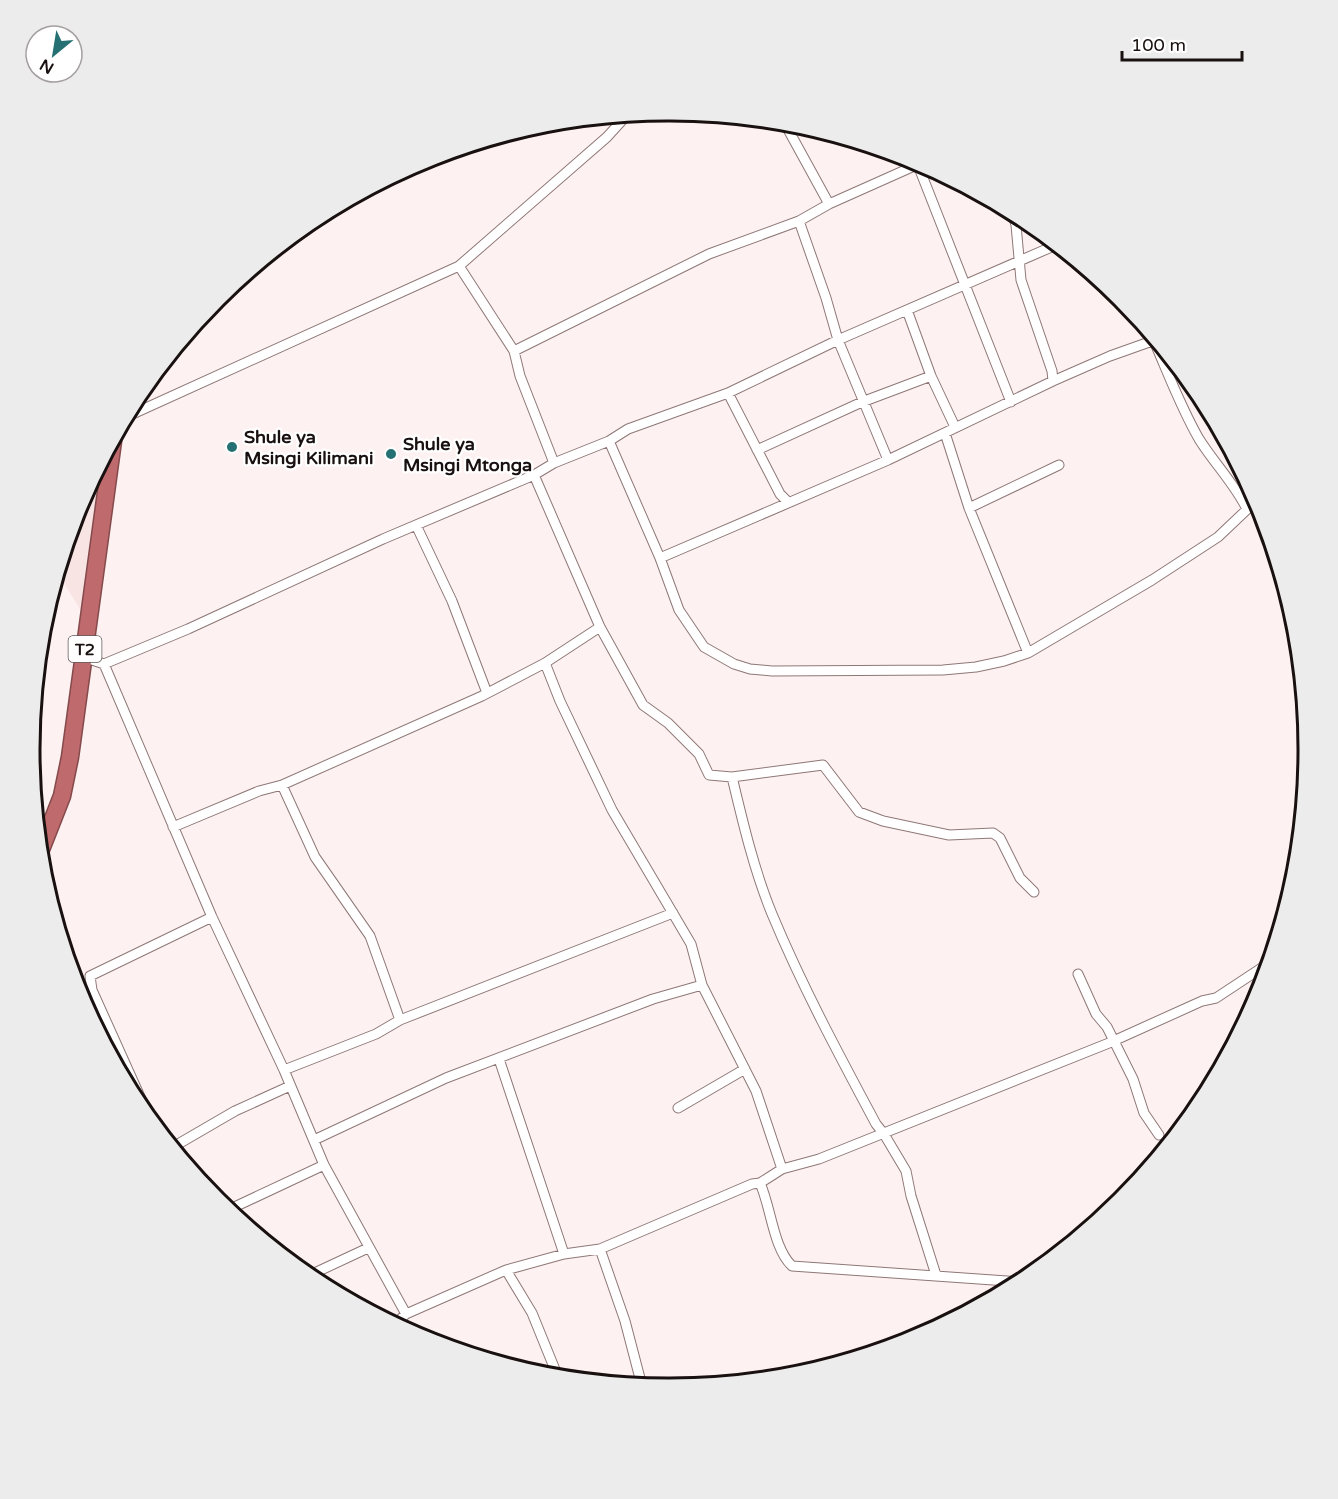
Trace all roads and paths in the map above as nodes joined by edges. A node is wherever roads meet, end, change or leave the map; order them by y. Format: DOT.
graph roads {
  1 [pos="620,123"];
  2 [pos="790,133"];
  3 [pos="907,168"];
  4 [pos="923,175"];
  5 [pos="829,204"];
  6 [pos="799,221"];
  7 [pos="1016,226"];
  8 [pos="1048,248"];
  9 [pos="1018,261"];
  10 [pos="459,266"];
  11 [pos="965,285"];
  12 [pos="907,310"];
  13 [pos="838,340"];
  14 [pos="1148,342"];
  15 [pos="514,351"];
  16 [pos="1165,363"];
  17 [pos="931,376"];
  18 [pos="1053,381"];
  19 [pos="728,393"];
  20 [pos="862,402"];
  21 [pos="1011,402"];
  22 [pos="139,411"];
  23 [pos="955,427"];
  24 [pos="945,434"];
  25 [pos="609,441"];
  26 [pos="757,450"];
  27 [pos="888,460"];
  28 [pos="110,463"];
  29 [pos="554,464"];
  30 [pos="1059,465"];
  31 [pos="534,475"];
  32 [pos="788,502"];
  33 [pos="969,508"];
  34 [pos="1247,509"];
  35 [pos="416,525"];
  36 [pos="660,558"];
  37 [pos="600,627"];
  38 [pos="1028,652"];
  39 [pos="83,657"];
  40 [pos="545,663"];
  41 [pos="104,664"];
  42 [pos="487,693"];
  43 [pos="732,777"];
  44 [pos="282,785"];
  45 [pos="173,827"];
  46 [pos="47,835"];
  47 [pos="1034,892"];
  48 [pos="673,913"];
  49 [pos="212,917"];
  50 [pos="1257,971"];
  51 [pos="1078,974"];
  52 [pos="702,985"];
  53 [pos="400,1020"];
  54 [pos="1114,1040"];
  55 [pos="499,1059"];
  56 [pos="126,1066"];
  57 [pos="284,1070"];
  58 [pos="745,1070"];
  59 [pos="290,1086"];
  60 [pos="678,1108"];
  61 [pos="884,1134"];
  62 [pos="1159,1135"];
  63 [pos="314,1140"];
  64 [pos="180,1144"];
  65 [pos="324,1165"];
  66 [pos="782,1169"];
  67 [pos="760,1183"];
  68 [pos="237,1206"];
  69 [pos="368,1248"];
  70 [pos="600,1249"];
  71 [pos="564,1254"];
  72 [pos="506,1270"];
  73 [pos="319,1271"];
  74 [pos="936,1275"];
  75 [pos="1004,1281"];
  76 [pos="406,1314"];
  77 [pos="402,1318"];
  78 [pos="554,1367"];
  79 [pos="640,1377"];
  1 -- 10 [label="street"];
  2 -- 5 [label="street"];
  3 -- 5 [label="street"];
  4 -- 11 [label="street"];
  5 -- 6 [label="street"];
  6 -- 13 [label="street"];
  6 -- 15 [label="street"];
  7 -- 9 [label="street"];
  8 -- 9 [label="street"];
  9 -- 11 [label="street"];
  9 -- 18 [label="street"];
  10 -- 15 [label="street"];
  10 -- 22 [label="street"];
  11 -- 12 [label="street"];
  11 -- 21 [label="street"];
  12 -- 13 [label="street"];
  12 -- 17 [label="street"];
  13 -- 19 [label="street"];
  13 -- 20 [label="street"];
  14 -- 18 [label="street"];
  15 -- 29 [label="street"];
  16 -- 34 [label="street"];
  17 -- 20 [label="street"];
  17 -- 23 [label="street"];
  18 -- 21 [label="street"];
  19 -- 25 [label="street"];
  19 -- 26 [label="street"];
  20 -- 26 [label="street"];
  20 -- 27 [label="street"];
  21 -- 23 [label="street"];
  23 -- 24 [label="street"];
  24 -- 27 [label="street"];
  24 -- 33 [label="street"];
  25 -- 29 [label="street"];
  25 -- 36 [label="street"];
  26 -- 32 [label="street"];
  27 -- 32 [label="street"];
  28 -- 39 [label="highway, T2"];
  29 -- 31 [label="street"];
  30 -- 33 [label="street"];
  31 -- 35 [label="street"];
  31 -- 37 [label="street"];
  32 -- 36 [label="street"];
  33 -- 38 [label="street"];
  34 -- 38 [label="street"];
  35 -- 41 [label="street"];
  35 -- 42 [label="street"];
  36 -- 38 [label="street"];
  37 -- 40 [label="street"];
  37 -- 43 [label="street"];
  39 -- 41 [label="street"];
  39 -- 46 [label="highway, T2"];
  40 -- 42 [label="street"];
  40 -- 48 [label="street"];
  41 -- 45 [label="street"];
  42 -- 44 [label="street"];
  43 -- 47 [label="street"];
  43 -- 61 [label="street"];
  44 -- 45 [label="street"];
  44 -- 53 [label="street"];
  45 -- 49 [label="street"];
  48 -- 52 [label="street"];
  48 -- 53 [label="street"];
  49 -- 56 [label="street"];
  49 -- 57 [label="street"];
  50 -- 54 [label="street"];
  51 -- 54 [label="street"];
  52 -- 55 [label="street"];
  52 -- 58 [label="street"];
  53 -- 57 [label="street"];
  54 -- 61 [label="street"];
  54 -- 62 [label="street"];
  55 -- 63 [label="street"];
  55 -- 71 [label="street"];
  57 -- 59 [label="street"];
  58 -- 60 [label="street"];
  58 -- 66 [label="street"];
  59 -- 63 [label="street"];
  59 -- 64 [label="street"];
  61 -- 66 [label="street"];
  61 -- 74 [label="street"];
  63 -- 65 [label="street"];
  65 -- 68 [label="street"];
  65 -- 69 [label="street"];
  66 -- 67 [label="street"];
  67 -- 70 [label="street"];
  67 -- 74 [label="street"];
  69 -- 73 [label="street"];
  69 -- 76 [label="street"];
  70 -- 71 [label="street"];
  70 -- 79 [label="street"];
  71 -- 72 [label="street"];
  72 -- 76 [label="street"];
  72 -- 78 [label="street"];
  74 -- 75 [label="street"];
  76 -- 77 [label="street"];
}
